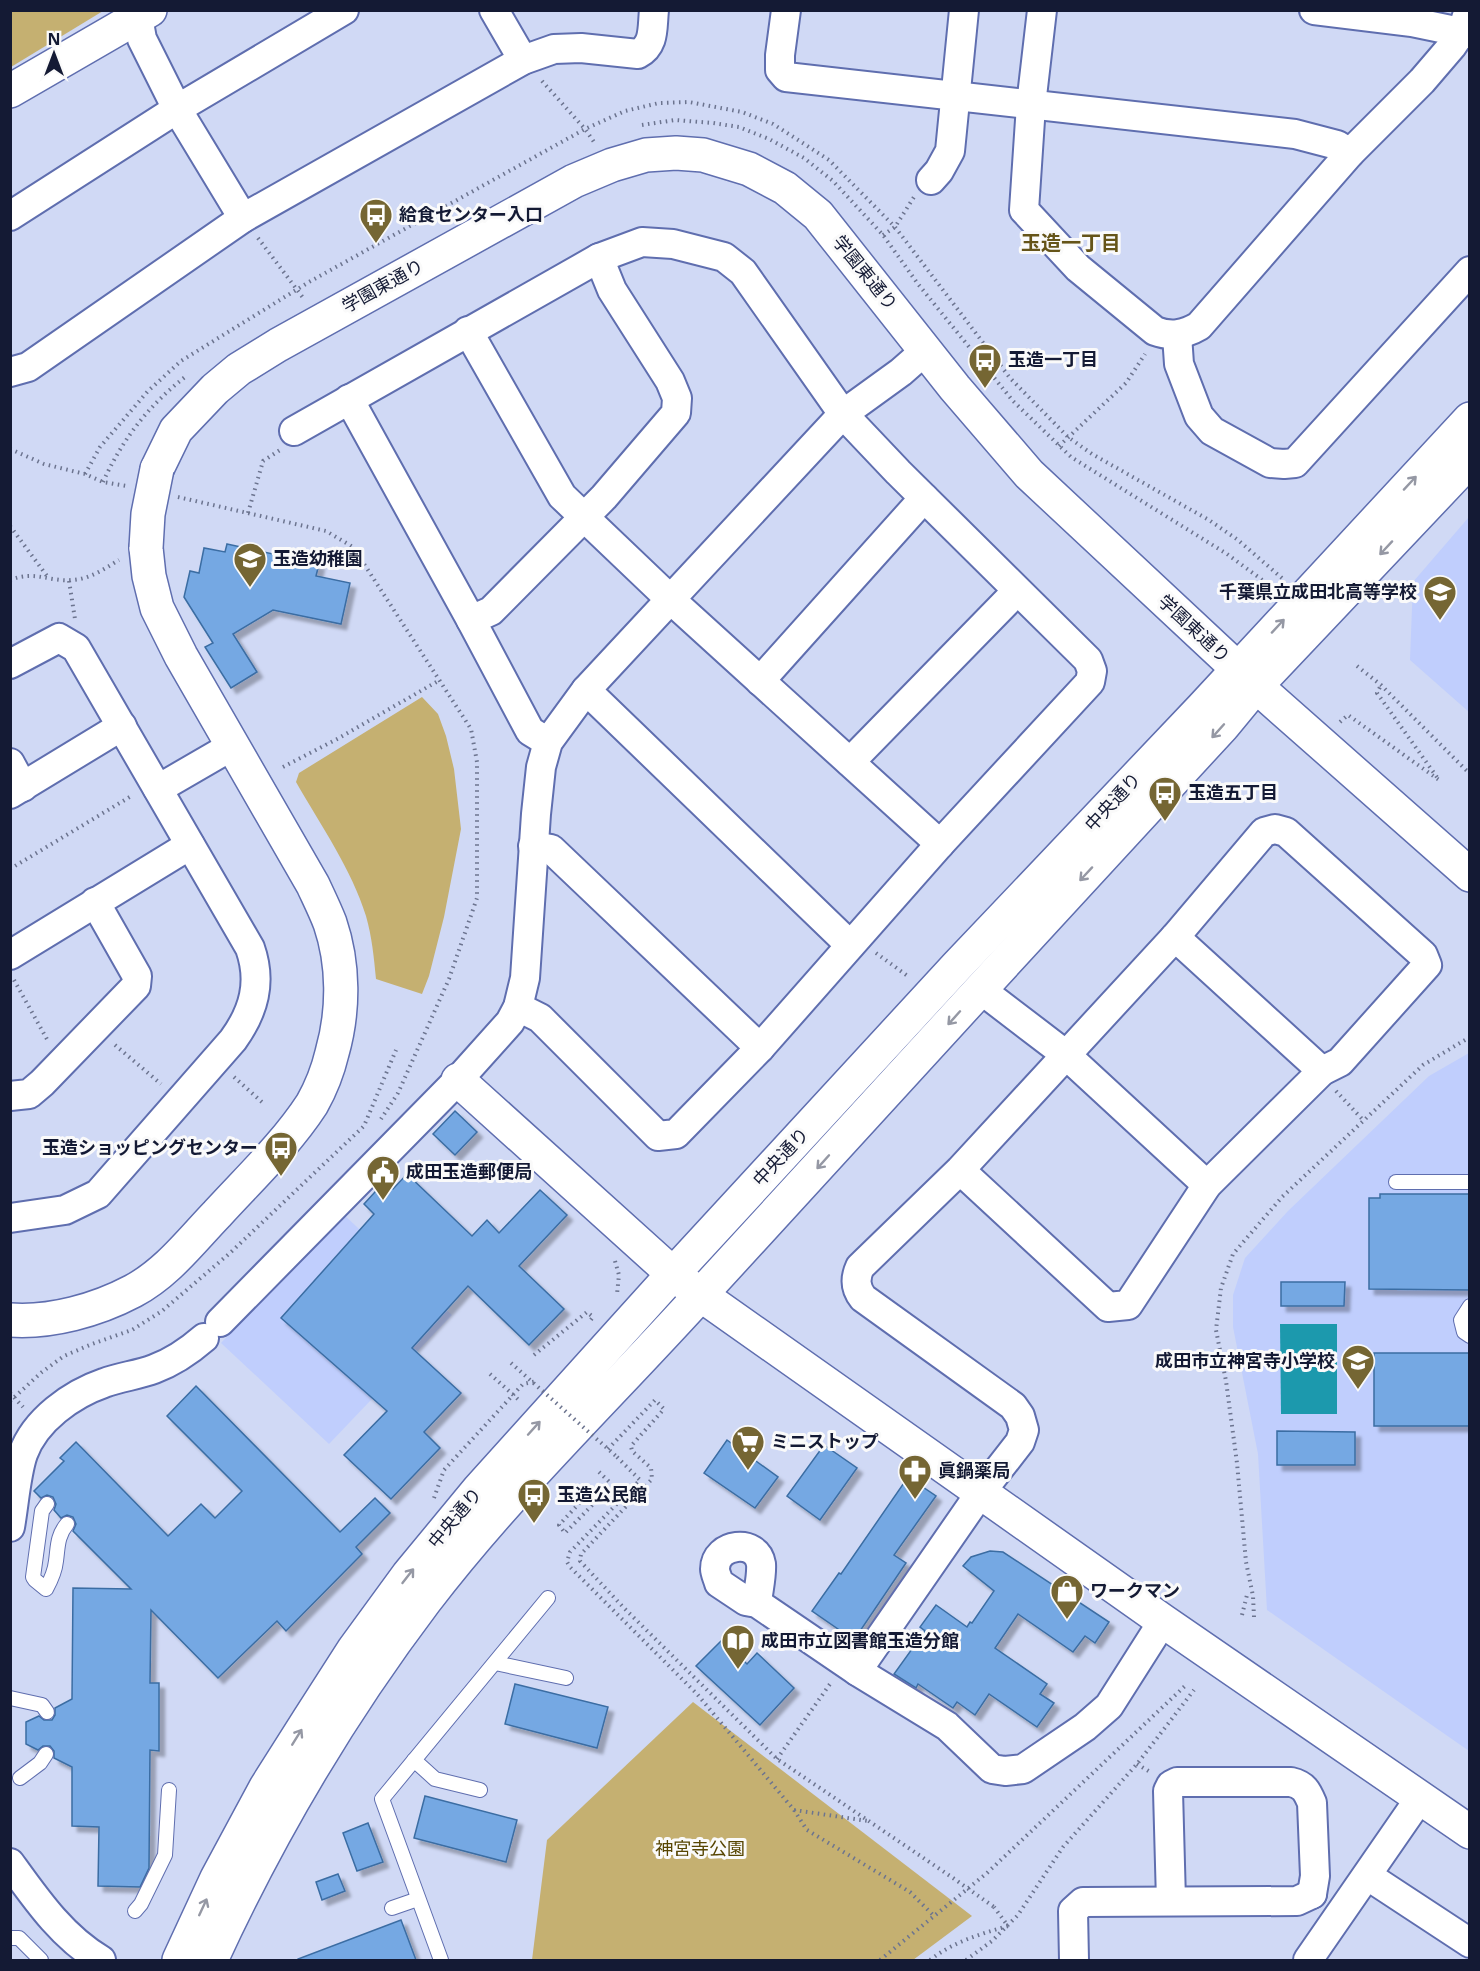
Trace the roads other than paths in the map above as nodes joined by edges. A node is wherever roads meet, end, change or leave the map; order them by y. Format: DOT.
graph roads {
  1 [pos="344,10"];
  2 [pos="494,10"];
  3 [pos="654,10"];
  4 [pos="786,10"];
  5 [pos="964,10"];
  6 [pos="1042,10"];
  7 [pos="1314,10"];
  8 [pos="144,14"];
  9 [pos="1467,25"];
  10 [pos="523,60"];
  11 [pos="10,91"];
  12 [pos="954,95"];
  13 [pos="1031,105"];
  14 [pos="177,109"];
  15 [pos="1350,153"];
  16 [pos="931,180"];
  17 [pos="10,216"];
  18 [pos="243,218"];
  19 [pos="599,258"];
  20 [pos="1470,271"];
  21 [pos="468,331"];
  22 [pos="1166,333"];
  23 [pos="926,350"];
  24 [pos="10,372"];
  25 [pos="349,399"];
  26 [pos="843,414"];
  27 [pos="1470,418"];
  28 [pos="294,431"];
  29 [pos="1470,460"];
  30 [pos="924,498"];
  31 [pos="585,517"];
  32 [pos="1017,591"];
  33 [pos="670,599"];
  34 [pos="471,620"];
  35 [pos="10,664"];
  36 [pos="1246,677"];
  37 [pos="760,681"];
  38 [pos="586,690"];
  39 [pos="122,726"];
  40 [pos="548,742"];
  41 [pos="232,747"];
  42 [pos="850,762"];
  43 [pos="15,781"];
  44 [pos="156,786"];
  45 [pos="190,844"];
  46 [pos="940,844"];
  47 [pos="533,846"];
  48 [pos="1470,875"];
  49 [pos="95,902"];
  50 [pos="1175,937"];
  51 [pos="853,942"];
  52 [pos="10,955"];
  53 [pos="969,978"];
  54 [pos="518,1008"];
  55 [pos="760,1048"];
  56 [pos="1065,1054"];
  57 [pos="1322,1071"];
  58 [pos="459,1080"];
  59 [pos="10,1096"];
  60 [pos="960,1170"];
  61 [pos="1396,1182"];
  62 [pos="1470,1182"];
  63 [pos="1207,1185"];
  64 [pos="10,1218"];
  65 [pos="673,1274"];
  66 [pos="701,1295"];
  67 [pos="1470,1306"];
  68 [pos="10,1320"];
  69 [pos="1470,1336"];
  70 [pos="981,1492"];
  71 [pos="47,1504"];
  72 [pos="67,1524"];
  73 [pos="10,1527"];
  74 [pos="548,1598"];
  75 [pos="757,1603"];
  76 [pos="1163,1621"];
  77 [pos="495,1662"];
  78 [pos="856,1671"];
  79 [pos="566,1678"];
  80 [pos="10,1698"];
  81 [pos="47,1712"];
  82 [pos="46,1754"];
  83 [pos="414,1760"];
  84 [pos="20,1778"];
  85 [pos="169,1790"];
  86 [pos="480,1790"];
  87 [pos="1420,1798"];
  88 [pos="1470,1832"];
  89 [pos="10,1863"];
  90 [pos="1368,1876"];
  91 [pos="1312,1894"];
  92 [pos="418,1899"];
  93 [pos="1171,1901"];
  94 [pos="392,1908"];
  95 [pos="135,1911"];
  96 [pos="1339,1916"];
  97 [pos="10,1938"];
  98 [pos="1470,1943"];
  99 [pos="41,1960"];
  100 [pos="101,1960"];
  101 [pos="179,1960"];
  102 [pos="211,1960"];
  103 [pos="441,1960"];
  104 [pos="1074,1960"];
  105 [pos="1308,1960"];
  1 -- 14 [label="street"];
  2 -- 10 [label="street"];
  3 -- 10 [label="street"];
  4 -- 12 [label="street"];
  5 -- 12 [label="street"];
  6 -- 13 [label="street"];
  7 -- 9 [label="street"];
  8 -- 11 [label="street"];
  8 -- 14 [label="street"];
  9 -- 15 [label="street"];
  10 -- 18 [label="street"];
  12 -- 13 [label="street"];
  12 -- 16 [label="street"];
  13 -- 15 [label="street"];
  13 -- 22 [label="street"];
  14 -- 17 [label="street"];
  14 -- 18 [label="street"];
  15 -- 22 [label="street"];
  18 -- 24 [label="street"];
  19 -- 21 [label="street"];
  19 -- 26 [label="street"];
  19 -- 31 [label="street"];
  20 -- 22 [label="street"];
  21 -- 25 [label="street"];
  21 -- 31 [label="street"];
  23 -- 26 [label="street"];
  23 -- 36 [label="street, 学園東通り"];
  23 -- 41 [label="street, 学園東通り, bridge"];
  25 -- 28 [label="street"];
  25 -- 34 [label="street"];
  26 -- 30 [label="street"];
  26 -- 33 [label="street"];
  36 -- 27 [label="street, 中央通り, one-way"];
  29 -- 36 [label="street, 中央通り, one-way"];
  30 -- 32 [label="street"];
  30 -- 37 [label="street"];
  31 -- 33 [label="street"];
  31 -- 34 [label="street"];
  32 -- 42 [label="street"];
  32 -- 46 [label="street"];
  33 -- 37 [label="street"];
  33 -- 38 [label="street"];
  34 -- 40 [label="street"];
  35 -- 39 [label="street"];
  36 -- 48 [label="street, 学園東通り"];
  36 -- 53 [label="street, 中央通り"];
  37 -- 42 [label="street"];
  38 -- 40 [label="street"];
  38 -- 51 [label="street"];
  39 -- 43 [label="street"];
  39 -- 44 [label="street"];
  40 -- 47 [label="street"];
  41 -- 44 [label="street"];
  41 -- 68 [label="street, 学園東通り"];
  42 -- 46 [label="street"];
  44 -- 45 [label="street"];
  45 -- 49 [label="street"];
  45 -- 64 [label="street"];
  46 -- 51 [label="street"];
  47 -- 54 [label="street"];
  47 -- 55 [label="street"];
  49 -- 52 [label="street"];
  49 -- 59 [label="street"];
  50 -- 56 [label="street"];
  50 -- 57 [label="street"];
  50 -- 57 [label="street"];
  51 -- 55 [label="street"];
  53 -- 56 [label="street"];
  53 -- 65 [label="street, 中央通り"];
  53 -- 66 [label="street, 中央通り, one-way"];
  54 -- 55 [label="street"];
  54 -- 58 [label="street"];
  56 -- 60 [label="street"];
  56 -- 63 [label="street"];
  57 -- 63 [label="street"];
  58 -- 65 [label="street"];
  58 -- 73 [label="street"];
  60 -- 63 [label="street"];
  60 -- 70 [label="street"];
  61 -- 62 [label="lane"];
  65 -- 66 [label="street"];
  101 -- 65 [label="street, 中央通り, one-way"];
  66 -- 70 [label="street"];
  66 -- 102 [label="street, 中央通り"];
  67 -- 69 [label="lane"];
  70 -- 76 [label="street"];
  70 -- 78 [label="street"];
  71 -- 72 [label="lane"];
  74 -- 77 [label="lane"];
  75 -- 78 [label="street"];
  76 -- 78 [label="street"];
  76 -- 87 [label="street"];
  77 -- 79 [label="lane"];
  77 -- 83 [label="lane"];
  80 -- 81 [label="lane"];
  82 -- 84 [label="lane"];
  83 -- 86 [label="lane"];
  83 -- 92 [label="lane"];
  85 -- 95 [label="lane"];
  87 -- 88 [label="street"];
  87 -- 90 [label="street"];
  89 -- 100 [label="street"];
  90 -- 96 [label="street"];
  90 -- 98 [label="street"];
  91 -- 93 [label="street"];
  91 -- 93 [label="street"];
  91 -- 96 [label="street"];
  92 -- 94 [label="lane"];
  92 -- 103 [label="lane"];
  93 -- 104 [label="street"];
  96 -- 105 [label="street"];
  97 -- 99 [label="lane"];
}
